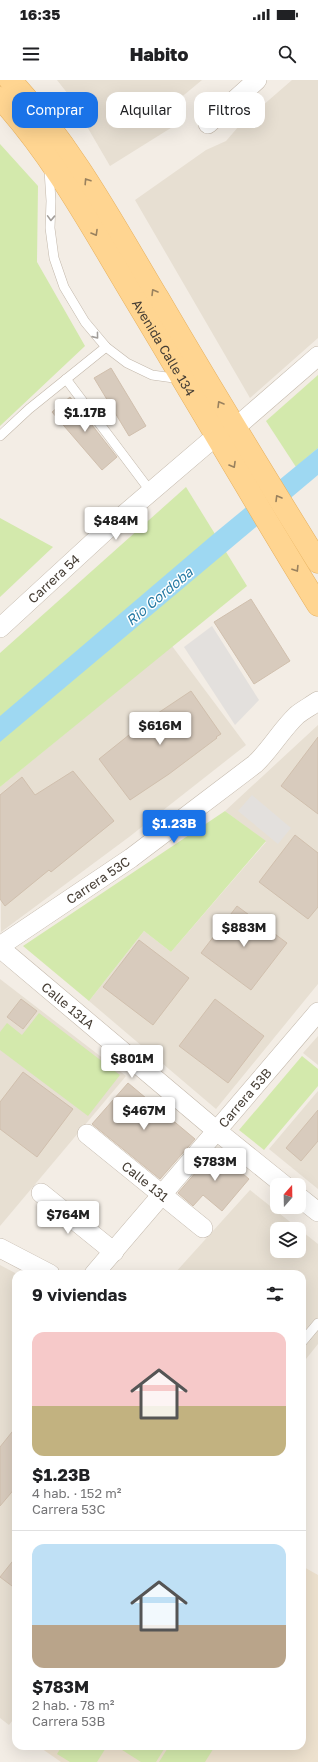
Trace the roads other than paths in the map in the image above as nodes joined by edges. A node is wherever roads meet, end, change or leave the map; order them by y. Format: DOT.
graph roads {
  1 [pos="10,80"];
  2 [pos="257,80"];
  3 [pos="244,92"];
  4 [pos="0,98"];
  5 [pos="44,152"];
  6 [pos="106,347"];
  7 [pos="318,356"];
  8 [pos="183,379"];
  9 [pos="66,380"];
  10 [pos="226,432"];
  11 [pos="0,436"];
  12 [pos="151,492"];
  13 [pos="318,562"];
  14 [pos="318,605"];
  15 [pos="0,628"];
  16 [pos="318,701"];
  17 [pos="0,947"];
  18 [pos="318,1012"];
  19 [pos="217,1131"];
  20 [pos="87,1134"];
  21 [pos="275,1178"];
  22 [pos="41,1193"];
  23 [pos="161,1194"];
  24 [pos="306,1203"];
  25 [pos="318,1212"];
  26 [pos="203,1228"];
  27 [pos="0,1248"];
  28 [pos="114,1252"];
  29 [pos="42,1270"];
  30 [pos="98,1270"];
  31 [pos="318,1323"];
  32 [pos="306,1337"];
  10 -- 1 [label="main road, Avenida Calle 134, one-way"];
  2 -- 3 [label="street"];
  4 -- 5 [label="main road, Avenida Calle 134"];
  5 -- 6 [label="lane, one-way"];
  5 -- 8 [label="main road, Avenida Calle 134, one-way"];
  6 -- 8 [label="lane"];
  6 -- 9 [label="lane"];
  7 -- 10 [label="street, Carrera 54"];
  8 -- 10 [label="main road, Avenida Calle 134"];
  9 -- 11 [label="lane"];
  9 -- 12 [label="lane"];
  10 -- 12 [label="street, Carrera 54"];
  13 -- 10 [label="main road, Avenida Calle 134, one-way"];
  10 -- 14 [label="main road, Avenida Calle 134, one-way"];
  12 -- 15 [label="street, Carrera 54"];
  16 -- 17 [label="street, Carrera 53C"];
  17 -- 19 [label="street, Calle 131A"];
  18 -- 19 [label="street, Carrera 53B"];
  19 -- 21 [label="street, Calle 131A"];
  19 -- 23 [label="street, Carrera 53B"];
  20 -- 23 [label="street, Calle 131"];
  22 -- 28 [label="street"];
  23 -- 26 [label="street, Calle 131"];
  23 -- 28 [label="street, Carrera 53B"];
  24 -- 25 [label="street"];
  27 -- 29 [label="street"];
  28 -- 30 [label="street, Carrera 53B"];
  31 -- 32 [label="lane"];
}
